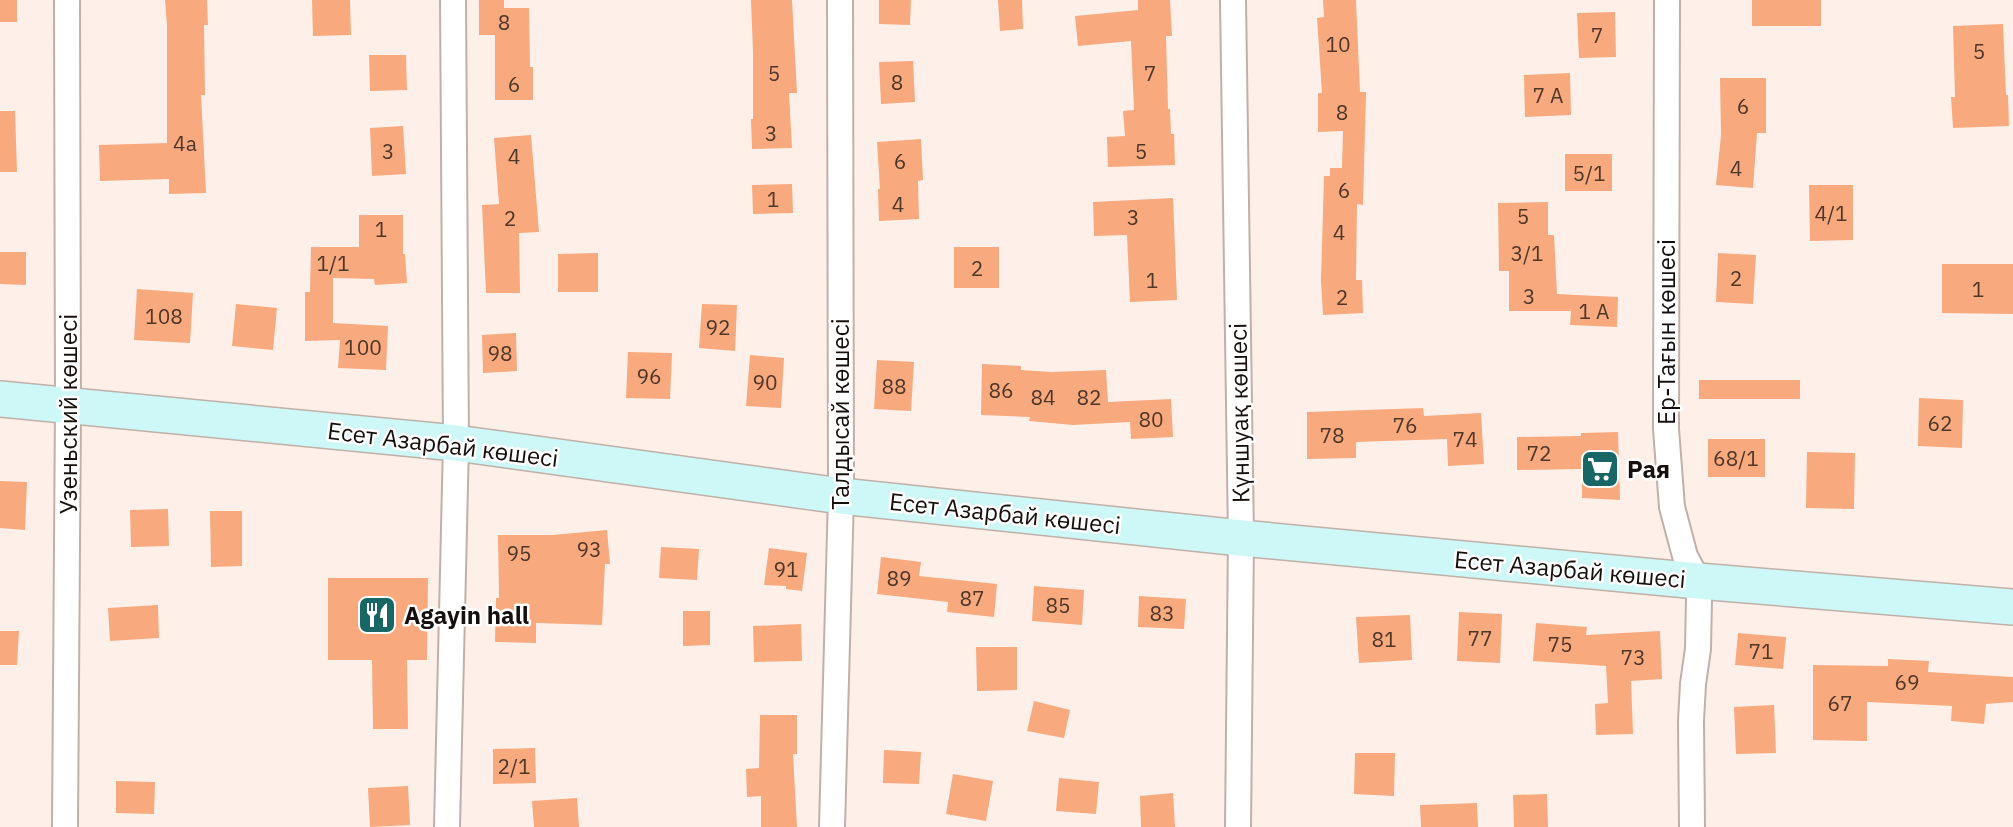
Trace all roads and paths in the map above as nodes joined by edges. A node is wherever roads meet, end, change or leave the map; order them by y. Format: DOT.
graph roads {
  1 [pos="67,0"];
  2 [pos="453,0"];
  3 [pos="840,0"];
  4 [pos="1233,0"];
  5 [pos="1667,0"];
  6 [pos="0,399"];
  7 [pos="68,405"];
  8 [pos="456,443"];
  9 [pos="841,496"];
  10 [pos="1241,538"];
  11 [pos="1698,581"];
  12 [pos="2013,607"];
  13 [pos="65,827"];
  14 [pos="447,827"];
  15 [pos="832,827"];
  16 [pos="1238,827"];
  17 [pos="1692,827"];
  1 -- 7 [label="street, Узеньский көшесі"];
  2 -- 8 [label="street"];
  3 -- 9 [label="street, Талдысай көшесі"];
  4 -- 10 [label="street, Күншуақ көшесі"];
  5 -- 11 [label="street, Ер-Тағын көшесі"];
  6 -- 7 [label="street, Есет Азарбай көшесі"];
  7 -- 8 [label="street, Есет Азарбай көшесі"];
  7 -- 13 [label="street, Узеньский көшесі"];
  8 -- 9 [label="street, Есет Азарбай көшесі"];
  8 -- 14 [label="street"];
  9 -- 10 [label="street, Есет Азарбай көшесі"];
  9 -- 15 [label="street, Талдысай көшесі"];
  10 -- 11 [label="street, Есет Азарбай көшесі"];
  10 -- 16 [label="street, Күншуақ көшесі"];
  11 -- 12 [label="street, Есет Азарбай көшесі"];
  11 -- 17 [label="street, Ер-Тағын көшесі"];
}
